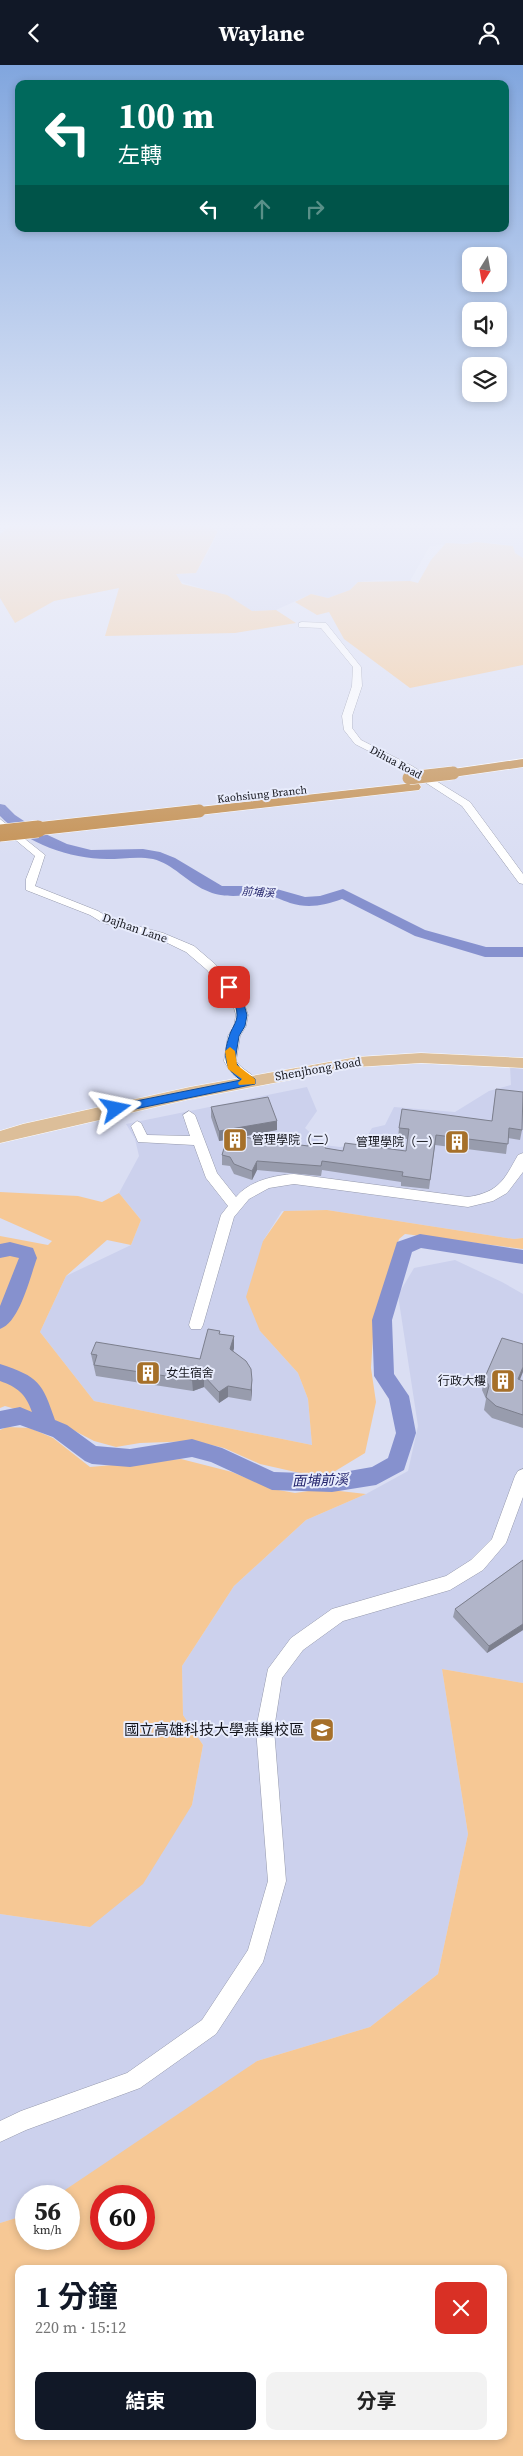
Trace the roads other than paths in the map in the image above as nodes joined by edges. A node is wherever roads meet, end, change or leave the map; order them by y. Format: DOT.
graph roads {
  1 [pos="332,636"];
  2 [pos="523,763"];
  3 [pos="523,772"];
  4 [pos="455,777"];
  5 [pos="197,806"];
  6 [pos="0,823"];
  7 [pos="0,833"];
  8 [pos="523,881"];
  9 [pos="523,1054"];
  10 [pos="523,1063"];
  11 [pos="240,1074"];
  12 [pos="189,1115"];
  13 [pos="137,1126"];
  14 [pos="0,1127"];
  15 [pos="0,1137"];
  16 [pos="198,1141"];
  17 [pos="523,1158"];
  18 [pos="235,1205"];
  19 [pos="196,1325"];
  20 [pos="523,1476"];
  21 [pos="0,2132"];
  1 -- 8 [label="street, Dihua Road"];
  2 -- 4 [label="highway, Kaohsiung Branch"];
  3 -- 4 [label="highway, Kaohsiung Branch"];
  4 -- 5 [label="highway, Kaohsiung Branch"];
  5 -- 6 [label="highway, Kaohsiung Branch"];
  5 -- 7 [label="highway, Kaohsiung Branch, bridge"];
  6 -- 11 [label="street, Dajhan Lane"];
  9 -- 11 [label="main road, Shenjhong Road"];
  10 -- 11 [label="main road, Shenjhong Road"];
  11 -- 14 [label="main road, Shenjhong Road"];
  11 -- 15 [label="main road, Shenjhong Road"];
  12 -- 16 [label="street"];
  13 -- 16 [label="street"];
  16 -- 18 [label="street"];
  17 -- 18 [label="street"];
  18 -- 19 [label="street"];
  20 -- 21 [label="street"];
}
